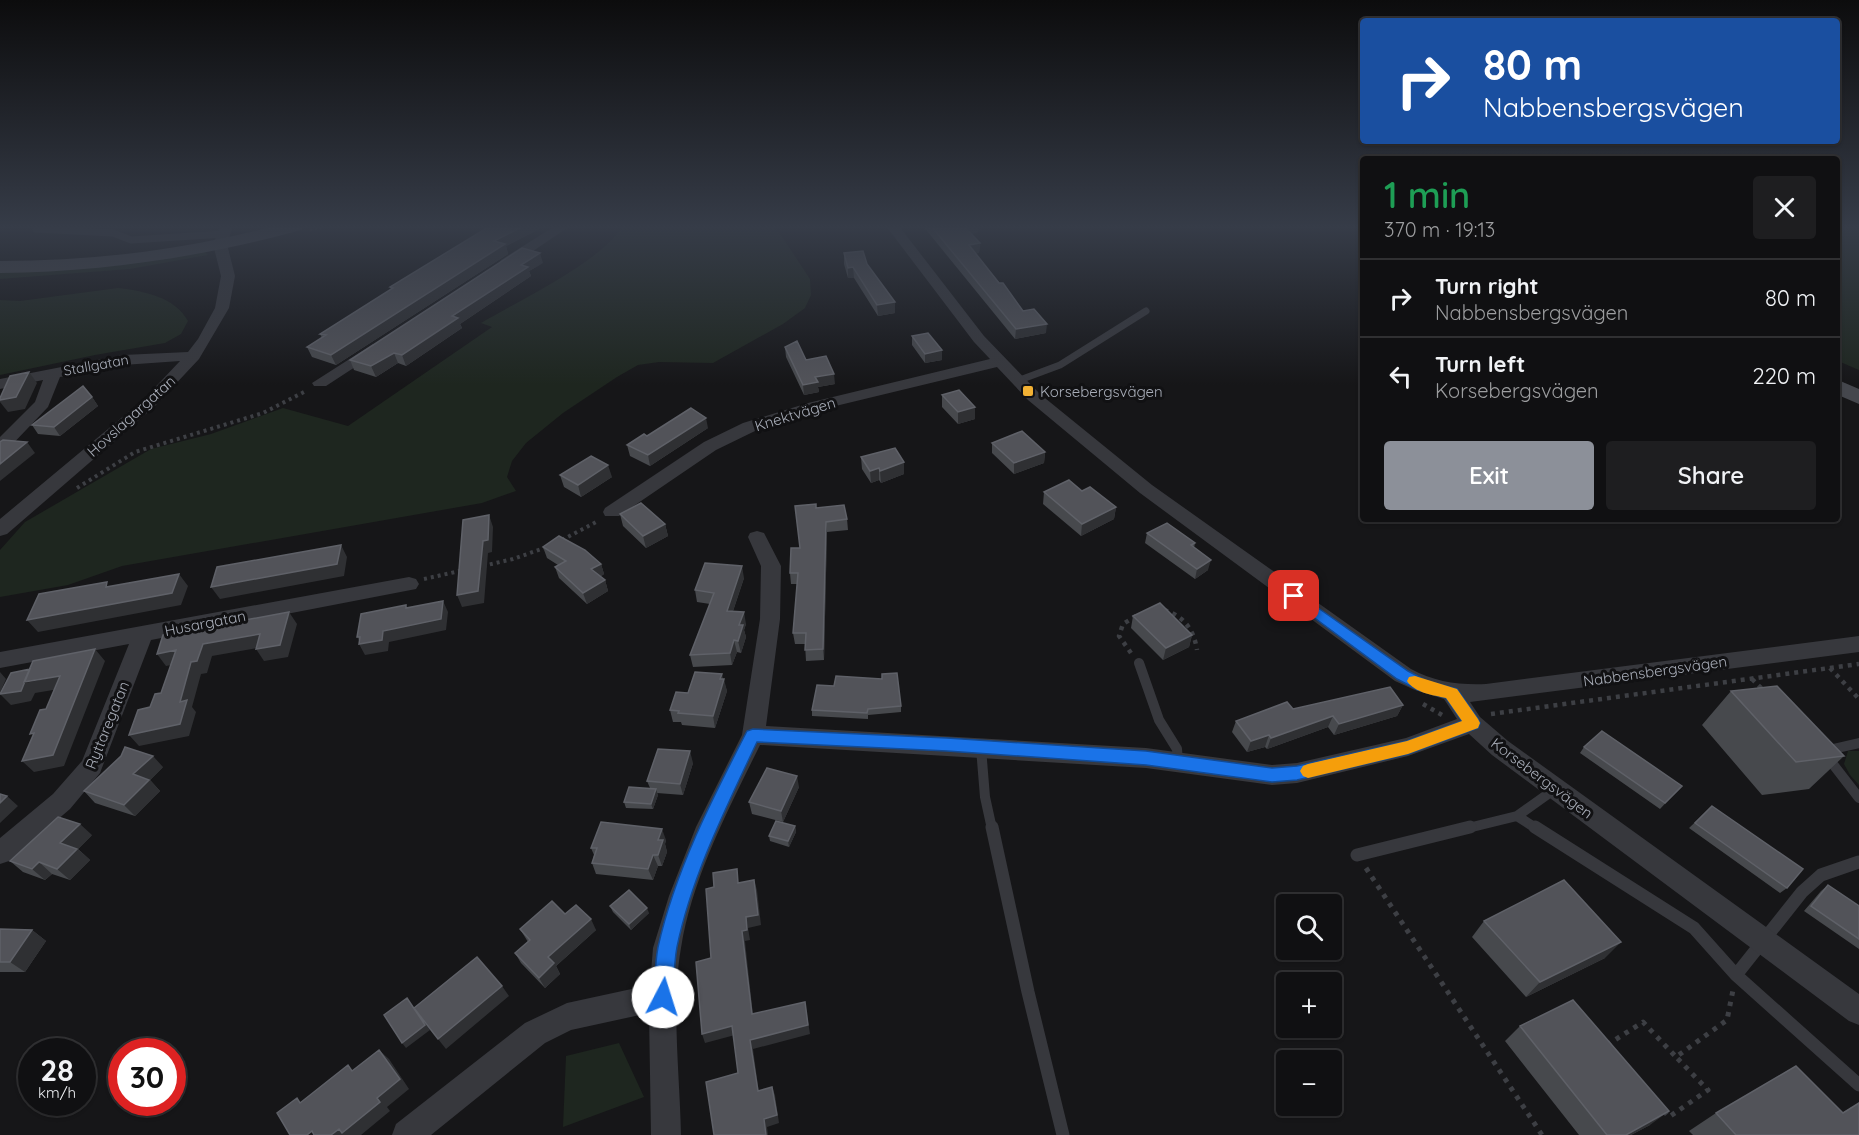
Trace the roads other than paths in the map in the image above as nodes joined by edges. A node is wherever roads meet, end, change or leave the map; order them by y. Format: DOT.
graph roads {
  1 [pos="227,279"];
  2 [pos="932,279"];
  3 [pos="1146,311"];
  4 [pos="388,339"];
  5 [pos="194,356"];
  6 [pos="998,362"];
  7 [pos="1840,371"];
  8 [pos="54,372"];
  9 [pos="1859,379"];
  10 [pos="1017,381"];
  11 [pos="320,383"];
  12 [pos="0,384"];
  13 [pos="1840,388"];
  14 [pos="1859,397"];
  15 [pos="27,422"];
  16 [pos="0,427"];
  17 [pos="0,447"];
  18 [pos="612,512"];
  19 [pos="0,530"];
  20 [pos="758,537"];
  21 [pos="409,584"];
  22 [pos="143,634"];
  23 [pos="1859,644"];
  24 [pos="0,660"];
  25 [pos="1139,663"];
  26 [pos="1452,693"];
  27 [pos="1469,720"];
  28 [pos="753,735"];
  29 [pos="1859,743"];
  30 [pos="981,748"];
  31 [pos="1178,762"];
  32 [pos="1555,788"];
  33 [pos="1859,798"];
  34 [pos="1517,816"];
  35 [pos="0,853"];
  36 [pos="1357,855"];
  37 [pos="1859,862"];
  38 [pos="1762,942"];
  39 [pos="1736,975"];
  40 [pos="663,997"];
  41 [pos="1859,1011"];
  42 [pos="1859,1084"];
  43 [pos="406,1135"];
  44 [pos="666,1135"];
  45 [pos="1063,1135"];
  1 -- 5 [label="street, Hovslagargatan"];
  2 -- 6 [label="street"];
  3 -- 10 [label="lane"];
  4 -- 11 [label="street"];
  5 -- 8 [label="street, Stallgatan"];
  5 -- 19 [label="street, Hovslagargatan"];
  6 -- 10 [label="street"];
  6 -- 18 [label="street, Knektvägen"];
  7 -- 9 [label="street"];
  8 -- 12 [label="street, Stallgatan"];
  8 -- 15 [label="street"];
  10 -- 26 [label="street"];
  13 -- 14 [label="street"];
  15 -- 16 [label="street"];
  15 -- 17 [label="street"];
  20 -- 28 [label="street"];
  21 -- 22 [label="street, Husargatan"];
  22 -- 24 [label="street, Husargatan"];
  22 -- 35 [label="street, Ryttaregatan"];
  23 -- 26 [label="street, Nabbensbergsvägen"];
  25 -- 31 [label="lane"];
  26 -- 27 [label="street, Korsebergsvägen"];
  27 -- 31 [label="street"];
  27 -- 32 [label="street, Korsebergsvägen"];
  28 -- 30 [label="street"];
  28 -- 40 [label="street"];
  29 -- 33 [label="lane"];
  30 -- 31 [label="street"];
  30 -- 45 [label="lane"];
  32 -- 34 [label="lane"];
  32 -- 38 [label="street, Korsebergsvägen"];
  34 -- 36 [label="lane"];
  34 -- 39 [label="lane"];
  37 -- 38 [label="lane"];
  38 -- 39 [label="lane"];
  38 -- 41 [label="street, Korsebergsvägen"];
  39 -- 42 [label="lane"];
  40 -- 43 [label="street"];
  40 -- 44 [label="street"];
}
